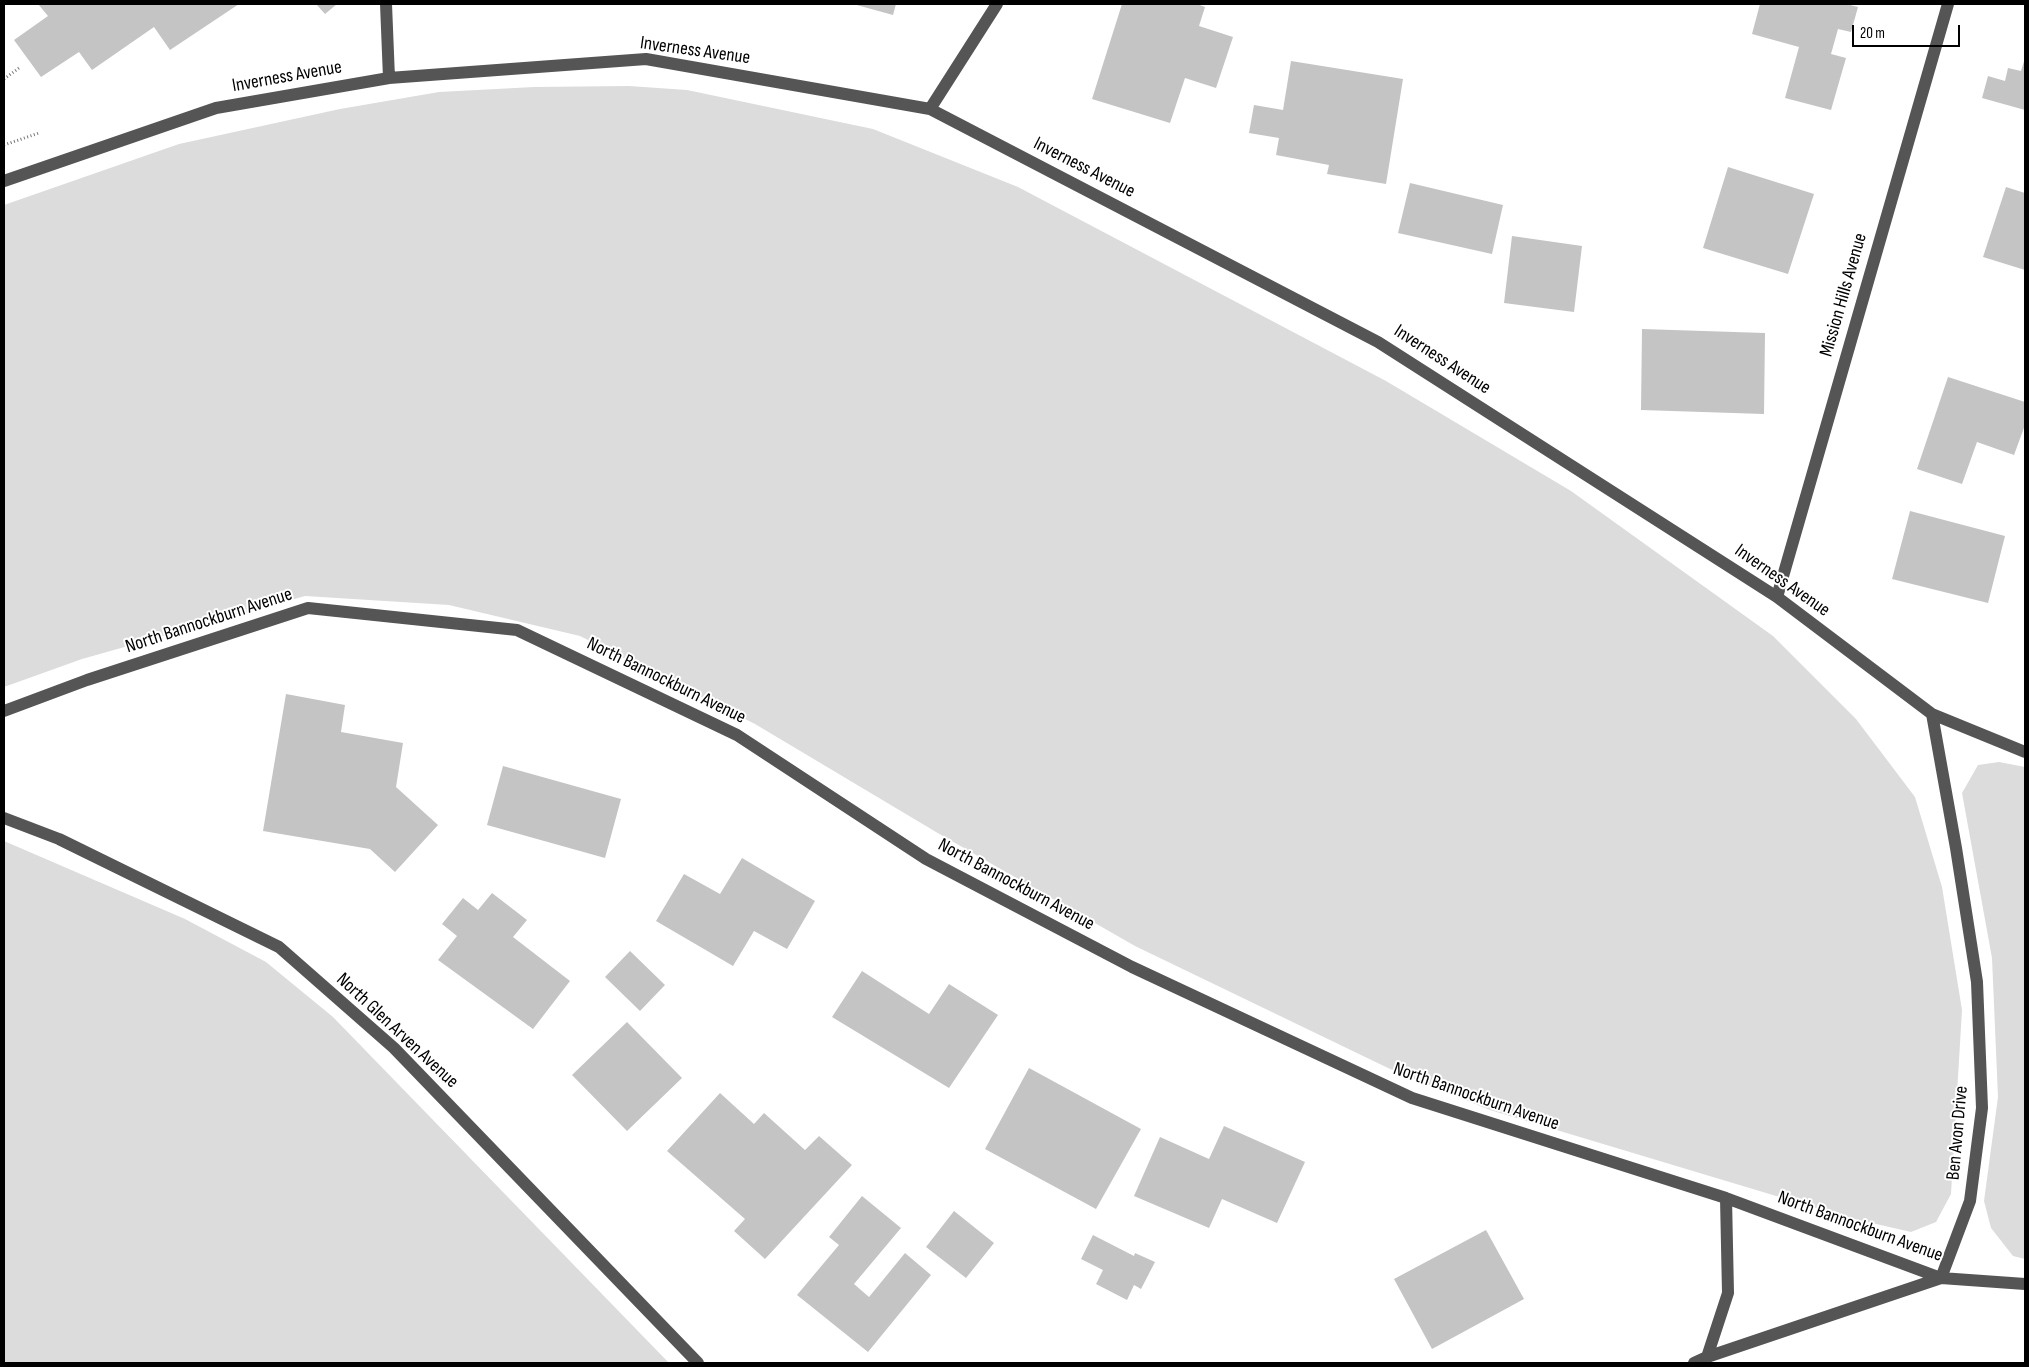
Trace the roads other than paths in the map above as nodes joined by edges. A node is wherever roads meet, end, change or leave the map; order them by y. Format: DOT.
graph roads {
  1 [pos="386,4"];
  2 [pos="997,4"];
  3 [pos="1948,4"];
  4 [pos="389,78"];
  5 [pos="930,109"];
  6 [pos="4,180"];
  7 [pos="1777,597"];
  8 [pos="4,711"];
  9 [pos="1932,714"];
  10 [pos="2025,752"];
  11 [pos="4,818"];
  12 [pos="1726,1198"];
  13 [pos="1941,1278"];
  14 [pos="2025,1284"];
  15 [pos="1707,1356"];
  16 [pos="698,1363"];
  17 [pos="1694,1363"];
  1 -- 4 [label="street"];
  2 -- 5 [label="street"];
  3 -- 7 [label="street, Mission Hills Avenue"];
  4 -- 5 [label="street, Inverness Avenue"];
  4 -- 6 [label="street, Inverness Avenue"];
  5 -- 7 [label="street, Inverness Avenue"];
  7 -- 9 [label="street, Inverness Avenue"];
  8 -- 12 [label="street, North Bannockburn Avenue"];
  9 -- 10 [label="street, Inverness Avenue"];
  9 -- 13 [label="street, Ben Avon Drive"];
  11 -- 16 [label="street, North Glen Arven Avenue"];
  12 -- 13 [label="street, North Bannockburn Avenue"];
  12 -- 15 [label="street"];
  13 -- 14 [label="street, North Bannockburn Avenue"];
  13 -- 15 [label="street"];
  15 -- 17 [label="street"];
}
